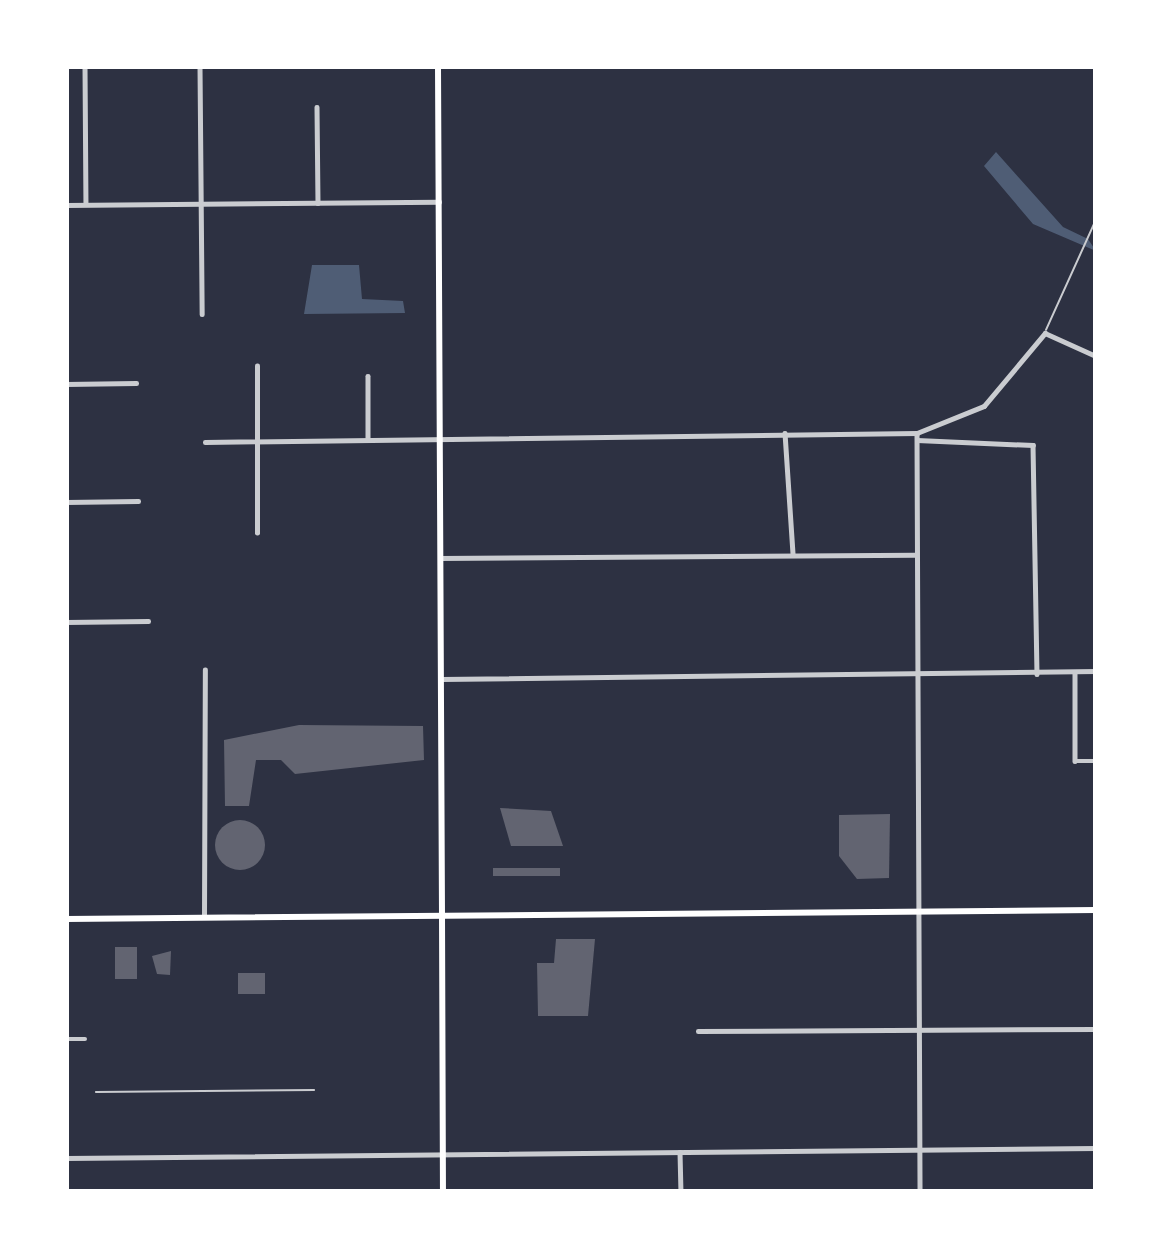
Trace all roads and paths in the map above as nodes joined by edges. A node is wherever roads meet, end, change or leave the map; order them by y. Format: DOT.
graph roads {
  1 [pos="85,66"];
  2 [pos="200,66"];
  3 [pos="438,66"];
  4 [pos="317,107"];
  5 [pos="439,202"];
  6 [pos="318,203"];
  7 [pos="86,204"];
  8 [pos="202,204"];
  9 [pos="66,205"];
  10 [pos="1096,220"];
  11 [pos="202,314"];
  12 [pos="1045,333"];
  13 [pos="1096,356"];
  14 [pos="257,366"];
  15 [pos="368,376"];
  16 [pos="136,383"];
  17 [pos="66,384"];
  18 [pos="785,433"];
  19 [pos="440,437"];
  20 [pos="917,437"];
  21 [pos="368,440"];
  22 [pos="257,441"];
  23 [pos="206,442"];
  24 [pos="138,501"];
  25 [pos="66,502"];
  26 [pos="257,532"];
  27 [pos="917,555"];
  28 [pos="793,556"];
  29 [pos="440,558"];
  30 [pos="148,621"];
  31 [pos="66,622"];
  32 [pos="205,670"];
  33 [pos="1096,671"];
  34 [pos="1076,672"];
  35 [pos="1037,674"];
  36 [pos="918,675"];
  37 [pos="441,679"];
  38 [pos="1096,761"];
  39 [pos="1096,910"];
  40 [pos="919,912"];
  41 [pos="442,915"];
  42 [pos="204,917"];
  43 [pos="66,919"];
  44 [pos="919,1029"];
  45 [pos="1096,1029"];
  46 [pos="698,1031"];
  47 [pos="66,1039"];
  48 [pos="85,1039"];
  49 [pos="314,1090"];
  50 [pos="96,1092"];
  51 [pos="1096,1148"];
  52 [pos="920,1150"];
  53 [pos="680,1152"];
  54 [pos="443,1153"];
  55 [pos="66,1158"];
  56 [pos="443,1192"];
  57 [pos="680,1192"];
  58 [pos="920,1192"];
  1 -- 7 [label="street"];
  2 -- 8 [label="street"];
  3 -- 5 [label="main road"];
  4 -- 6 [label="street"];
  5 -- 6 [label="street"];
  5 -- 19 [label="main road"];
  6 -- 8 [label="street"];
  7 -- 8 [label="street"];
  7 -- 9 [label="street"];
  8 -- 11 [label="street"];
  10 -- 12 [label="lane"];
  12 -- 13 [label="street"];
  12 -- 20 [label="street"];
  14 -- 22 [label="street"];
  15 -- 21 [label="street"];
  16 -- 17 [label="street"];
  18 -- 19 [label="street"];
  18 -- 20 [label="street"];
  18 -- 28 [label="street"];
  19 -- 21 [label="street"];
  19 -- 29 [label="main road"];
  20 -- 27 [label="street"];
  20 -- 35 [label="street"];
  21 -- 22 [label="street"];
  22 -- 23 [label="street"];
  22 -- 26 [label="street"];
  24 -- 25 [label="street"];
  27 -- 28 [label="street"];
  27 -- 36 [label="street"];
  28 -- 29 [label="street"];
  29 -- 37 [label="main road"];
  30 -- 31 [label="street"];
  32 -- 42 [label="street"];
  33 -- 34 [label="street"];
  34 -- 35 [label="street"];
  34 -- 38 [label="street"];
  35 -- 36 [label="street"];
  36 -- 37 [label="street"];
  36 -- 40 [label="street"];
  37 -- 41 [label="main road"];
  39 -- 40 [label="main road"];
  40 -- 41 [label="main road"];
  40 -- 44 [label="street"];
  41 -- 42 [label="main road"];
  41 -- 54 [label="main road"];
  42 -- 43 [label="main road"];
  44 -- 45 [label="street"];
  44 -- 46 [label="street"];
  44 -- 52 [label="street"];
  47 -- 48 [label="street"];
  49 -- 50 [label="lane"];
  51 -- 52 [label="street"];
  52 -- 53 [label="street"];
  52 -- 58 [label="street"];
  53 -- 54 [label="street"];
  53 -- 57 [label="street"];
  54 -- 55 [label="street"];
  54 -- 56 [label="main road"];
}
